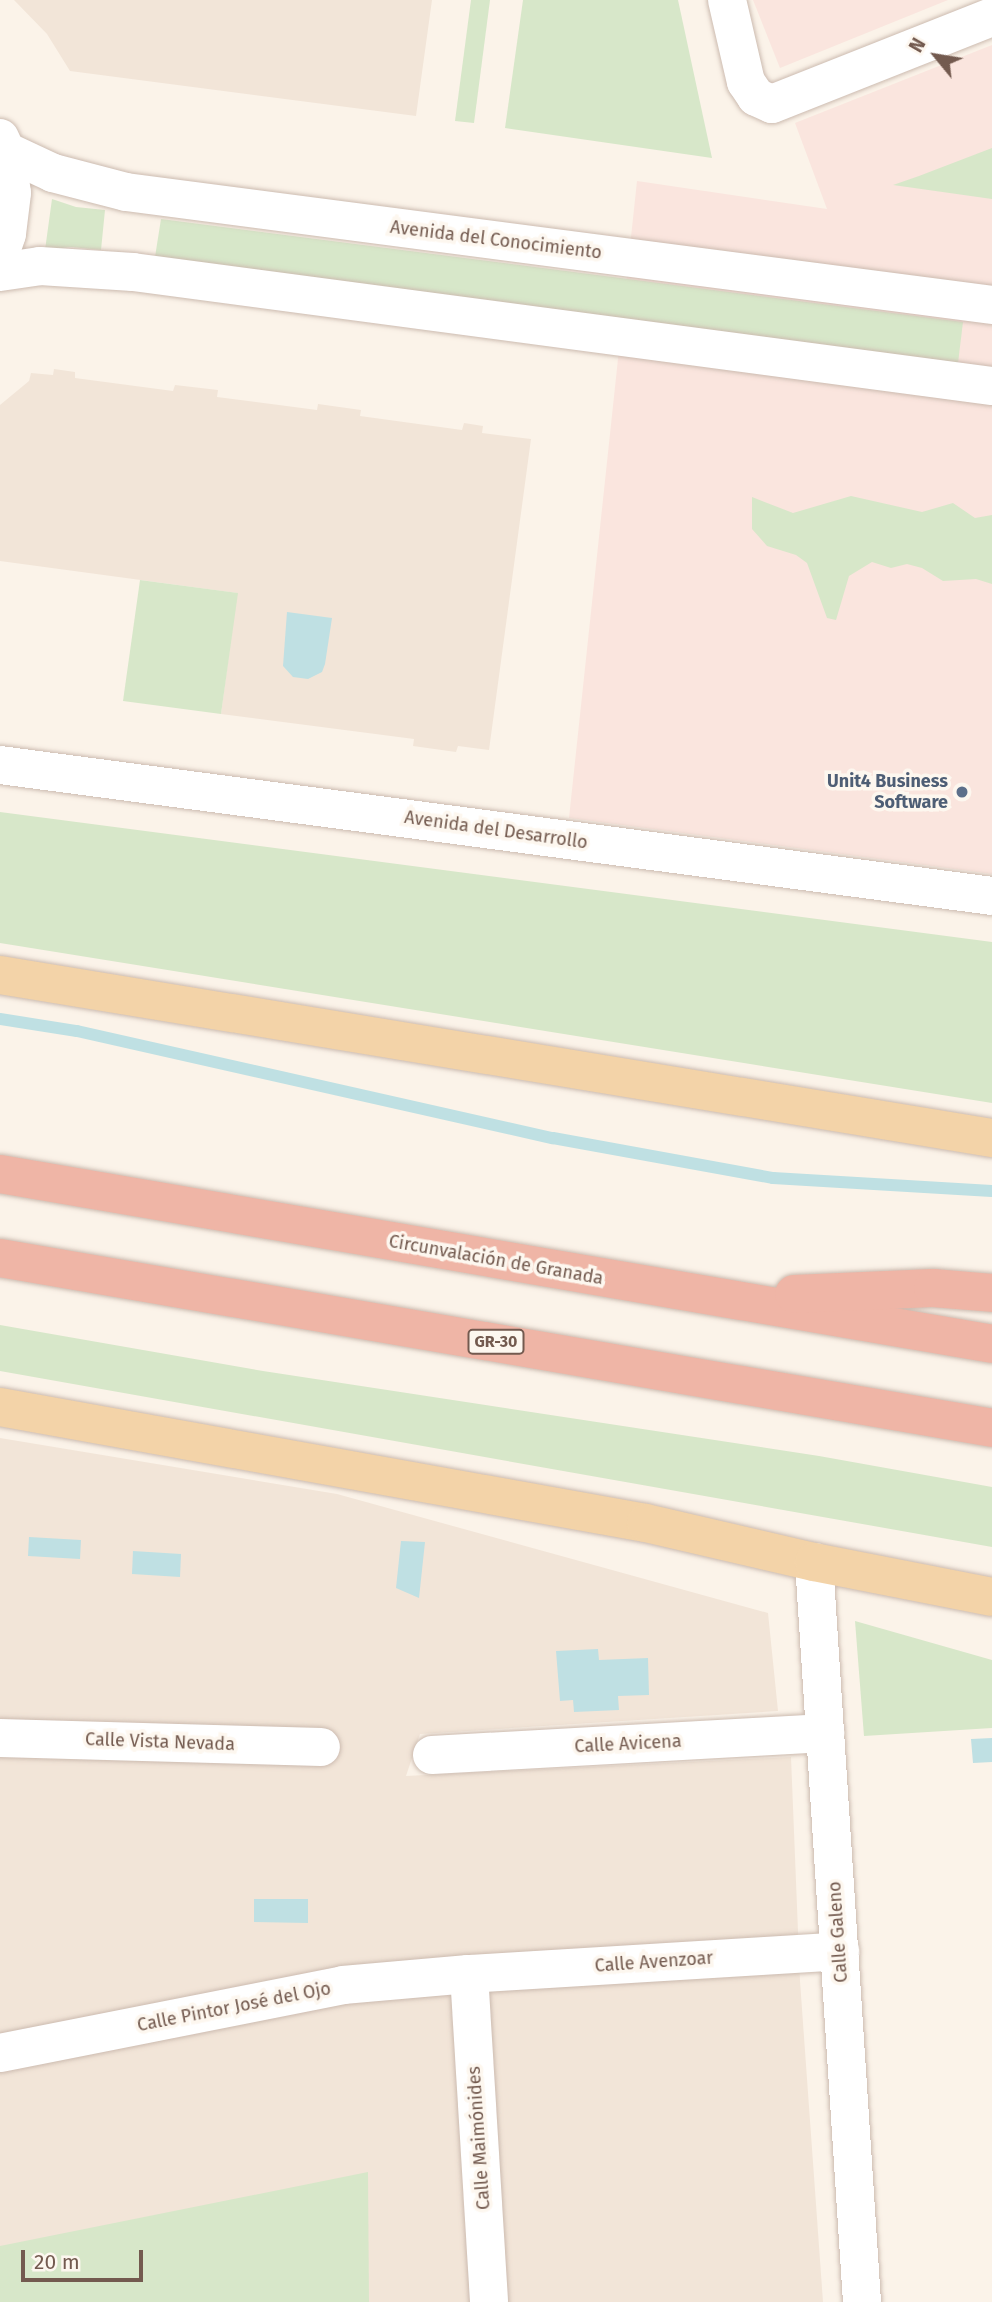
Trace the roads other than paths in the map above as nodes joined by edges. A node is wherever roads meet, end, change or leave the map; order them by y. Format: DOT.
graph roads {
  1 [pos="727,0"];
  2 [pos="992,17"];
  3 [pos="3,145"];
  4 [pos="0,254"];
  5 [pos="0,272"];
  6 [pos="992,305"];
  7 [pos="992,386"];
  8 [pos="0,765"];
  9 [pos="992,896"];
  10 [pos="0,975"];
  11 [pos="992,1138"];
  12 [pos="0,1174"];
  13 [pos="0,1258"];
  14 [pos="992,1293"];
  15 [pos="719,1298"];
  16 [pos="992,1344"];
  17 [pos="0,1407"];
  18 [pos="992,1428"];
  19 [pos="814,1562"];
  20 [pos="977,1594"];
  21 [pos="992,1615"];
  22 [pos="825,1733"];
  23 [pos="0,1738"];
  24 [pos="321,1747"];
  25 [pos="432,1755"];
  26 [pos="840,1951"];
  27 [pos="469,1973"];
  28 [pos="0,2053"];
  29 [pos="489,2302"];
  30 [pos="862,2302"];
  1 -- 2 [label="street"];
  3 -- 4 [label="street"];
  3 -- 6 [label="street, Avenida del Conocimiento"];
  5 -- 7 [label="street"];
  8 -- 9 [label="street, Avenida del Desarrollo"];
  10 -- 11 [label="main road"];
  12 -- 15 [label="highway, Circunvalación de Granada"];
  13 -- 18 [label="highway, GR-30"];
  14 -- 15 [label="highway"];
  15 -- 16 [label="highway, Circunvalación de Granada"];
  17 -- 19 [label="main road"];
  19 -- 20 [label="main road"];
  19 -- 22 [label="street, Calle Galeno"];
  20 -- 21 [label="street"];
  22 -- 25 [label="street, Calle Avicena"];
  22 -- 26 [label="street, Calle Galeno"];
  23 -- 24 [label="street, Calle Vista Nevada"];
  26 -- 27 [label="street, Calle Avenzoar"];
  26 -- 30 [label="street, Calle Galeno"];
  27 -- 28 [label="street, Calle Pintor José del Ojo"];
  27 -- 29 [label="street, Calle Maimónides"];
}
